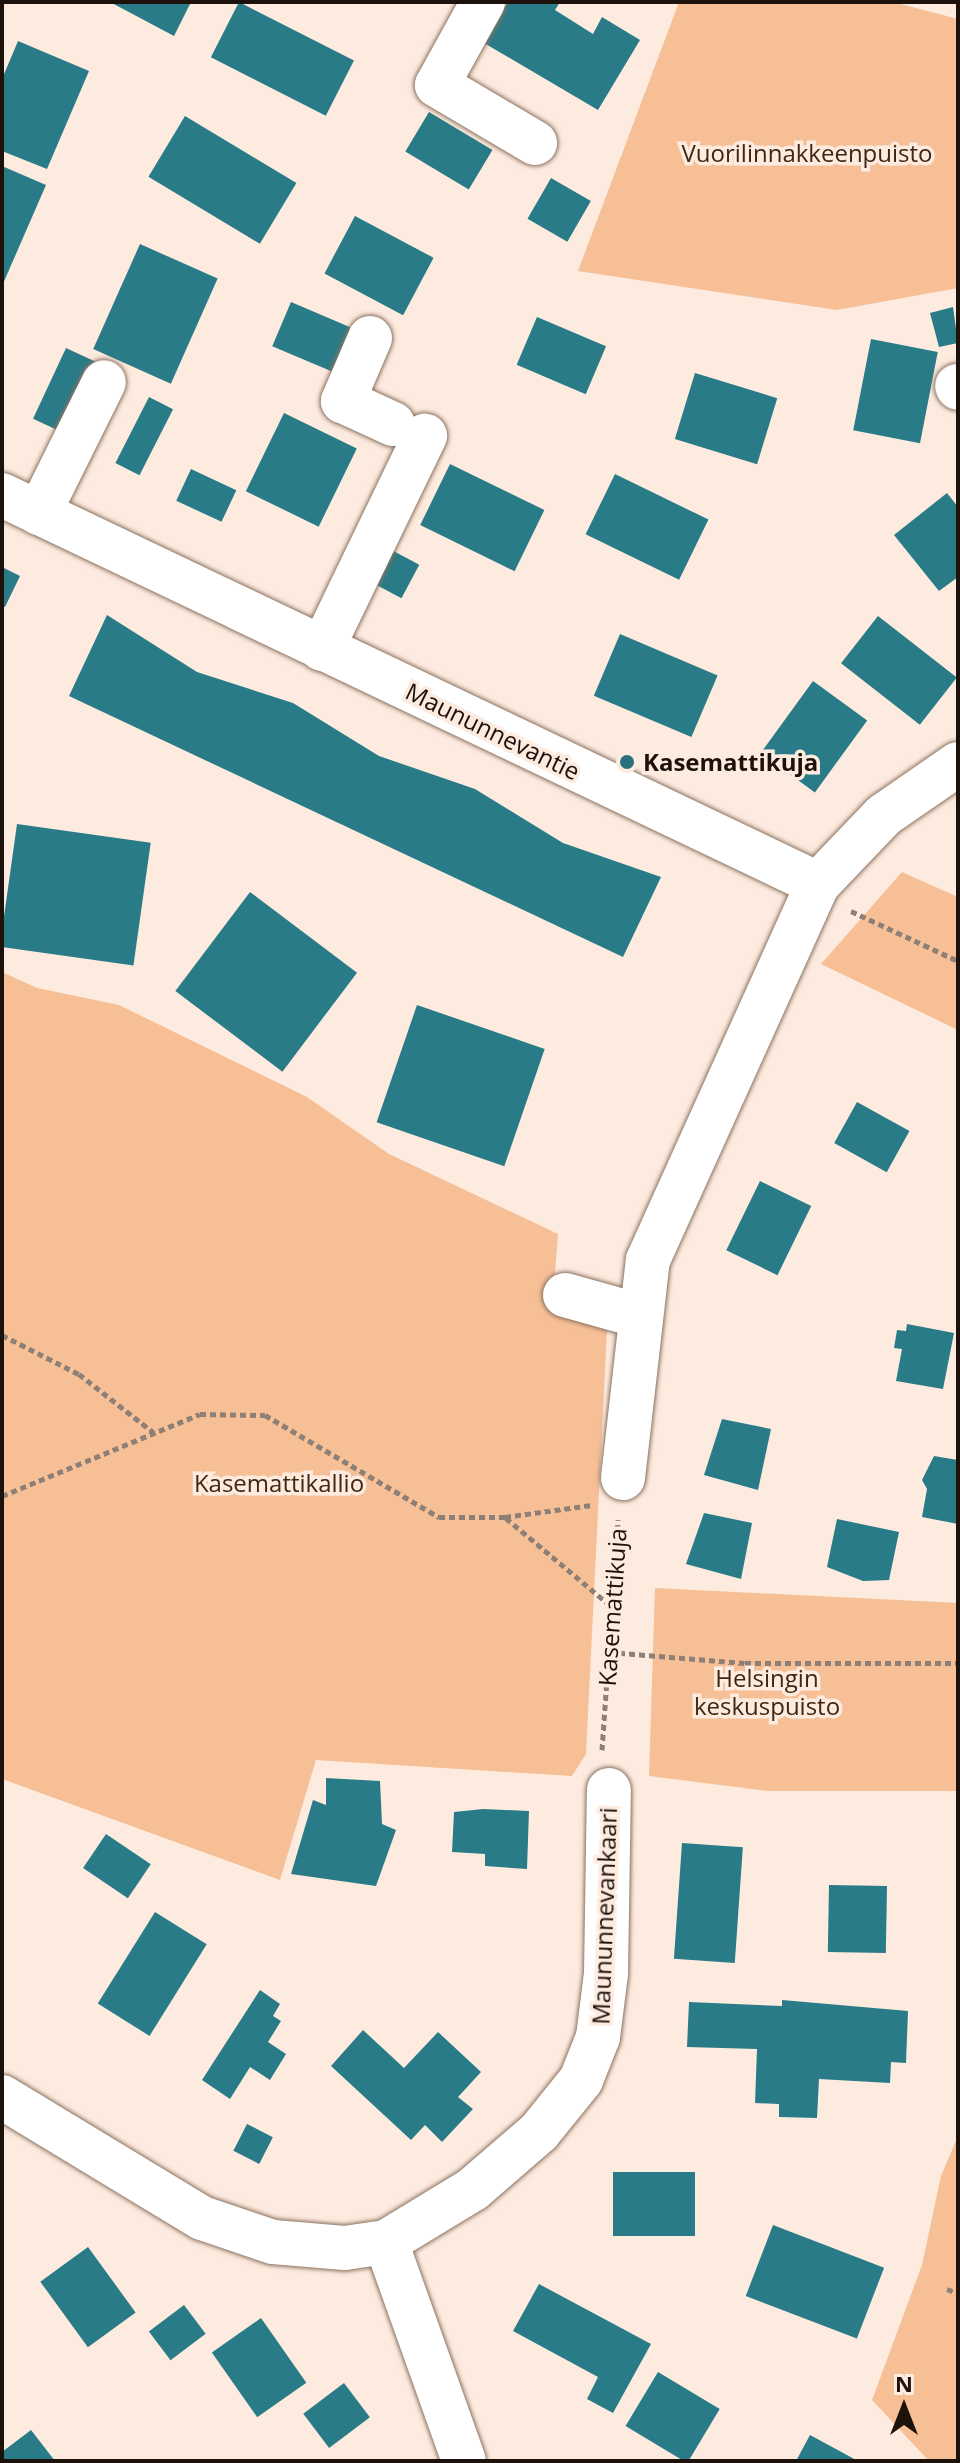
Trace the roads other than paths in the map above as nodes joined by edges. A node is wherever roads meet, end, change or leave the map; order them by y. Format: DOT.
graph roads {
  1 [pos="483,2"];
  2 [pos="535,143"];
  3 [pos="370,338"];
  4 [pos="104,382"];
  5 [pos="21,504"];
  6 [pos="322,649"];
  7 [pos="958,764"];
  8 [pos="818,884"];
  9 [pos="565,1295"];
  10 [pos="640,1316"];
  11 [pos="621,1490"];
  12 [pos="609,1790"];
  13 [pos="2,2097"];
  14 [pos="386,2242"];
  15 [pos="464,2461"];
  1 -- 2 [label="street"];
  3 -- 6 [label="street"];
  4 -- 5 [label="street"];
  5 -- 6 [label="street, Maununnevantie"];
  6 -- 8 [label="street, Maununnevantie"];
  7 -- 8 [label="street"];
  8 -- 10 [label="street"];
  9 -- 10 [label="street"];
  10 -- 11 [label="street"];
  12 -- 14 [label="street, Maununnevankaari"];
  13 -- 14 [label="street, Maununnevankaari"];
  14 -- 15 [label="street"];
}
